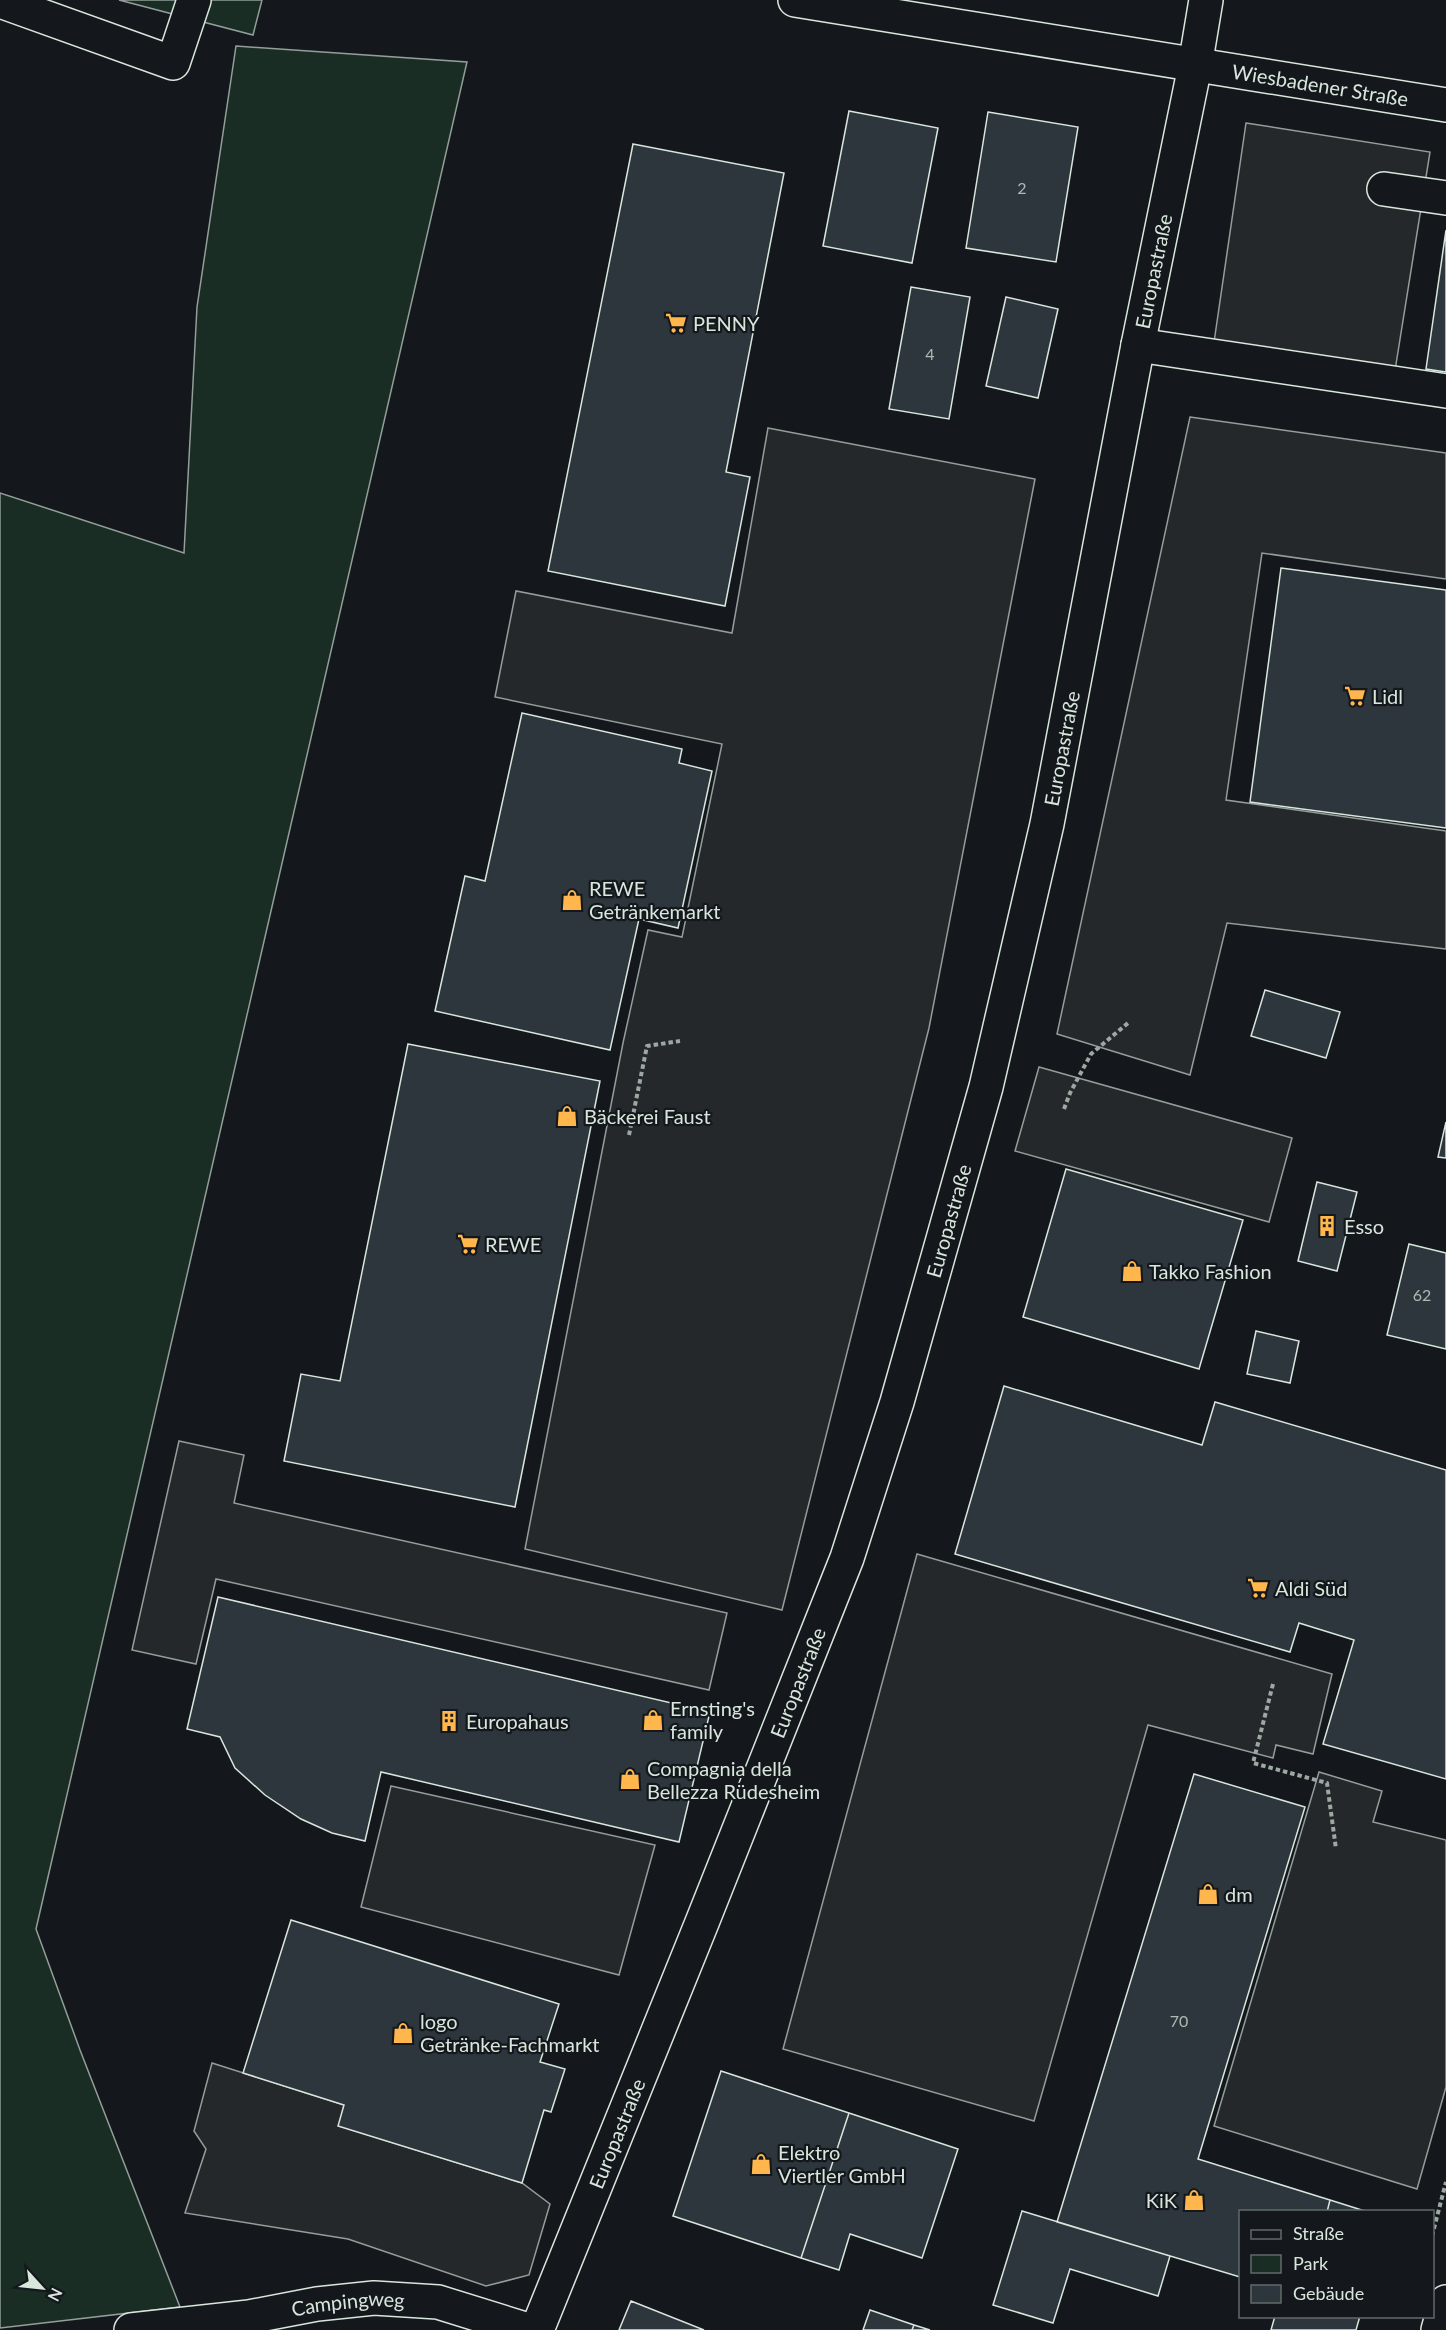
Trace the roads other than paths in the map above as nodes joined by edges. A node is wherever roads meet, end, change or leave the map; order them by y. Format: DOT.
graph roads {
  1 [pos="194,0"];
  2 [pos="795,0"];
  3 [pos="1206,0"];
  4 [pos="0,1"];
  5 [pos="1195,66"];
  6 [pos="1446,105"];
  7 [pos="1384,189"];
  8 [pos="1446,198"];
  9 [pos="1138,345"];
  10 [pos="1446,391"];
  11 [pos="1446,2302"];
  12 [pos="131,2330"];
  13 [pos="528,2330"];
  14 [pos="537,2330"];
  15 [pos="1438,2330"];
  1 -- 4 [label="street"];
  2 -- 5 [label="street, Wiesbadener Straße"];
  3 -- 5 [label="street, Europastraße"];
  5 -- 6 [label="street, Wiesbadener Straße"];
  5 -- 9 [label="street, Europastraße"];
  7 -- 8 [label="street"];
  9 -- 10 [label="street"];
  9 -- 14 [label="street, Europastraße"];
  11 -- 15 [label="street"];
  12 -- 13 [label="street, Campingweg"];
}
